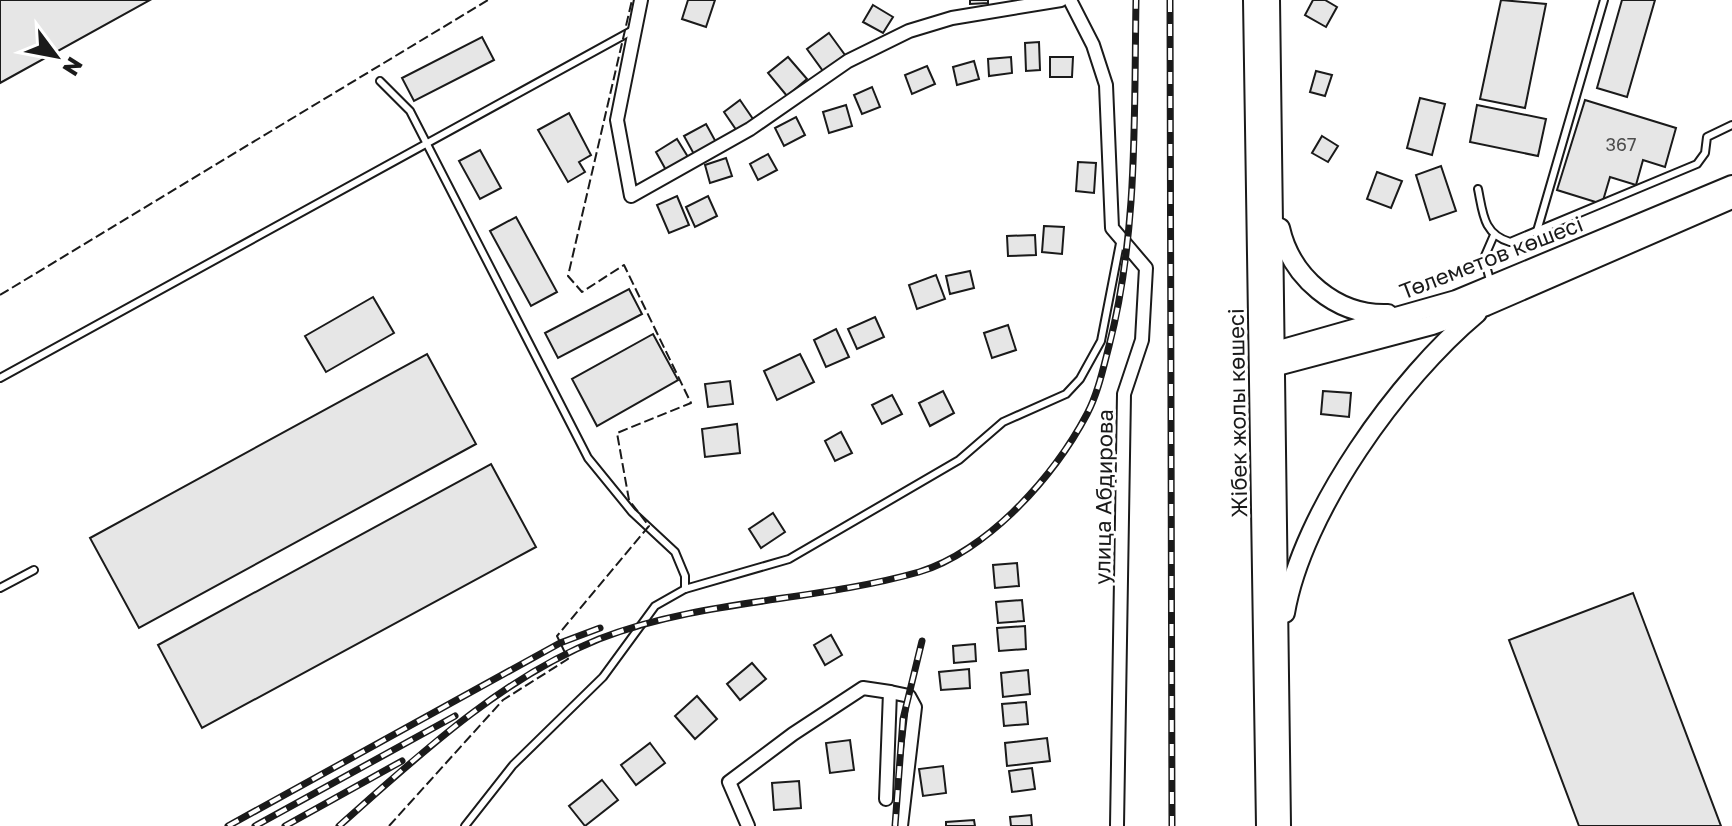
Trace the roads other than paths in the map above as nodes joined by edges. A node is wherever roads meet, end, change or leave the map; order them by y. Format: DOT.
graph roads {
  1 [pos="641,0"];
  2 [pos="1061,0"];
  3 [pos="1070,0"];
  4 [pos="1253,0"];
  5 [pos="1270,0"];
  6 [pos="1604,0"];
  7 [pos="635,29"];
  8 [pos="380,81"];
  9 [pos="1732,125"];
  10 [pos="427,144"];
  11 [pos="1732,185"];
  12 [pos="1478,189"];
  13 [pos="1272,198"];
  14 [pos="1732,199"];
  15 [pos="1537,232"];
  16 [pos="1494,235"];
  17 [pos="1121,238"];
  18 [pos="1492,286"];
  19 [pos="1486,306"];
  20 [pos="1416,312"];
  21 [pos="1267,361"];
  22 [pos="0,378"];
  23 [pos="34,570"];
  24 [pos="0,588"];
  25 [pos="685,589"];
  26 [pos="1279,652"];
  27 [pos="890,692"];
  28 [pos="886,799"];
  29 [pos="465,826"];
  30 [pos="748,826"];
  31 [pos="901,826"];
  32 [pos="1117,826"];
  33 [pos="1266,826"];
  34 [pos="1281,826"];
  1 -- 7 [label="street"];
  2 -- 7 [label="street"];
  3 -- 17 [label="street, улица Абдирова"];
  4 -- 21 [label="main road, Жібек жолы көшесі"];
  5 -- 13 [label="main road"];
  6 -- 15 [label="lane"];
  7 -- 10 [label="lane"];
  8 -- 10 [label="lane"];
  9 -- 15 [label="lane"];
  10 -- 22 [label="lane"];
  10 -- 25 [label="lane"];
  11 -- 18 [label="main road, Төлеметов көшесі"];
  12 -- 16 [label="lane"];
  13 -- 20 [label="main road"];
  13 -- 21 [label="main road"];
  14 -- 19 [label="main road, Төлеметов көшесі"];
  15 -- 16 [label="lane"];
  16 -- 18 [label="lane"];
  17 -- 25 [label="lane"];
  17 -- 32 [label="street, улица Абдирова"];
  18 -- 20 [label="main road, Төлеметов көшесі"];
  19 -- 21 [label="main road, Төлеметов көшесі"];
  19 -- 26 [label="main road"];
  20 -- 21 [label="main road, Төлеметов көшесі"];
  21 -- 26 [label="main road"];
  21 -- 33 [label="main road, Жібек жолы көшесі"];
  23 -- 24 [label="lane"];
  25 -- 29 [label="lane"];
  26 -- 34 [label="main road"];
  27 -- 28 [label="street"];
  27 -- 30 [label="street"];
  27 -- 31 [label="street"];
}
